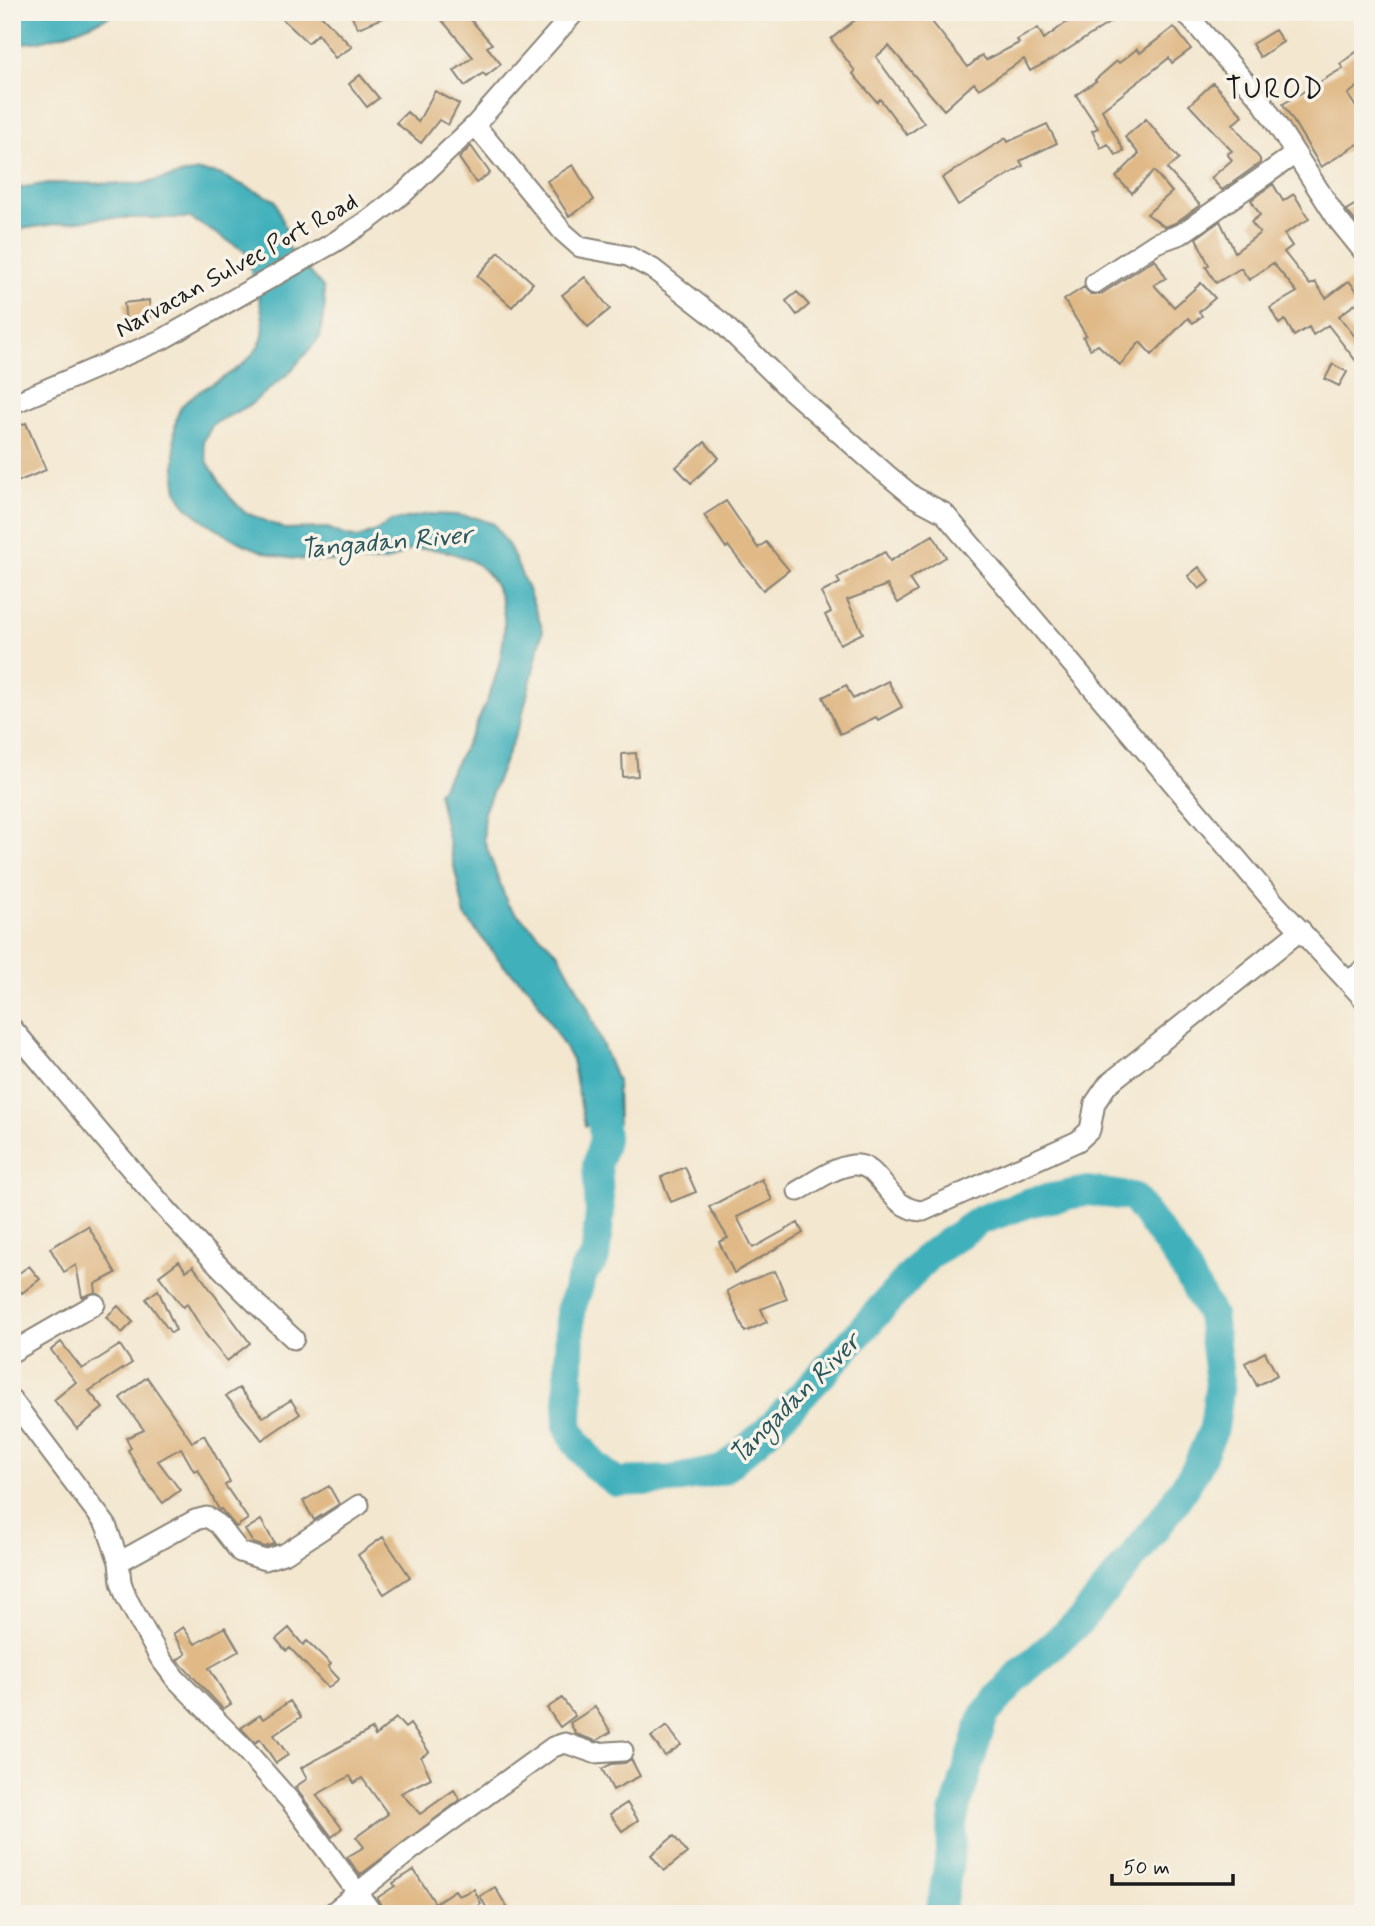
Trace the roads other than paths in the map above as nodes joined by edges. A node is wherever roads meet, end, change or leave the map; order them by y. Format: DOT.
graph roads {
  1 [pos="575,12"];
  2 [pos="1185,12"];
  3 [pos="475,125"];
  4 [pos="1295,154"];
  5 [pos="1363,251"];
  6 [pos="1095,282"];
  7 [pos="12,404"];
  8 [pos="1301,930"];
  9 [pos="1355,976"];
  10 [pos="1363,998"];
  11 [pos="12,1028"];
  12 [pos="798,1191"];
  13 [pos="95,1304"];
  14 [pos="294,1339"];
  15 [pos="12,1352"];
  16 [pos="12,1399"];
  17 [pos="359,1505"];
  18 [pos="119,1562"];
  19 [pos="623,1751"];
  20 [pos="358,1893"];
  21 [pos="331,1914"];
  22 [pos="373,1914"];
  1 -- 3 [label="street, Narvacan Sulvec Port Road"];
  2 -- 4 [label="street"];
  3 -- 7 [label="street, Narvacan Sulvec Port Road"];
  3 -- 8 [label="street"];
  4 -- 5 [label="street"];
  4 -- 6 [label="street"];
  8 -- 9 [label="street"];
  8 -- 12 [label="street"];
  9 -- 10 [label="street"];
  11 -- 14 [label="street"];
  13 -- 15 [label="street"];
  16 -- 18 [label="street"];
  17 -- 18 [label="street"];
  18 -- 20 [label="street"];
  19 -- 20 [label="street"];
  20 -- 21 [label="street"];
  20 -- 22 [label="street"];
}
